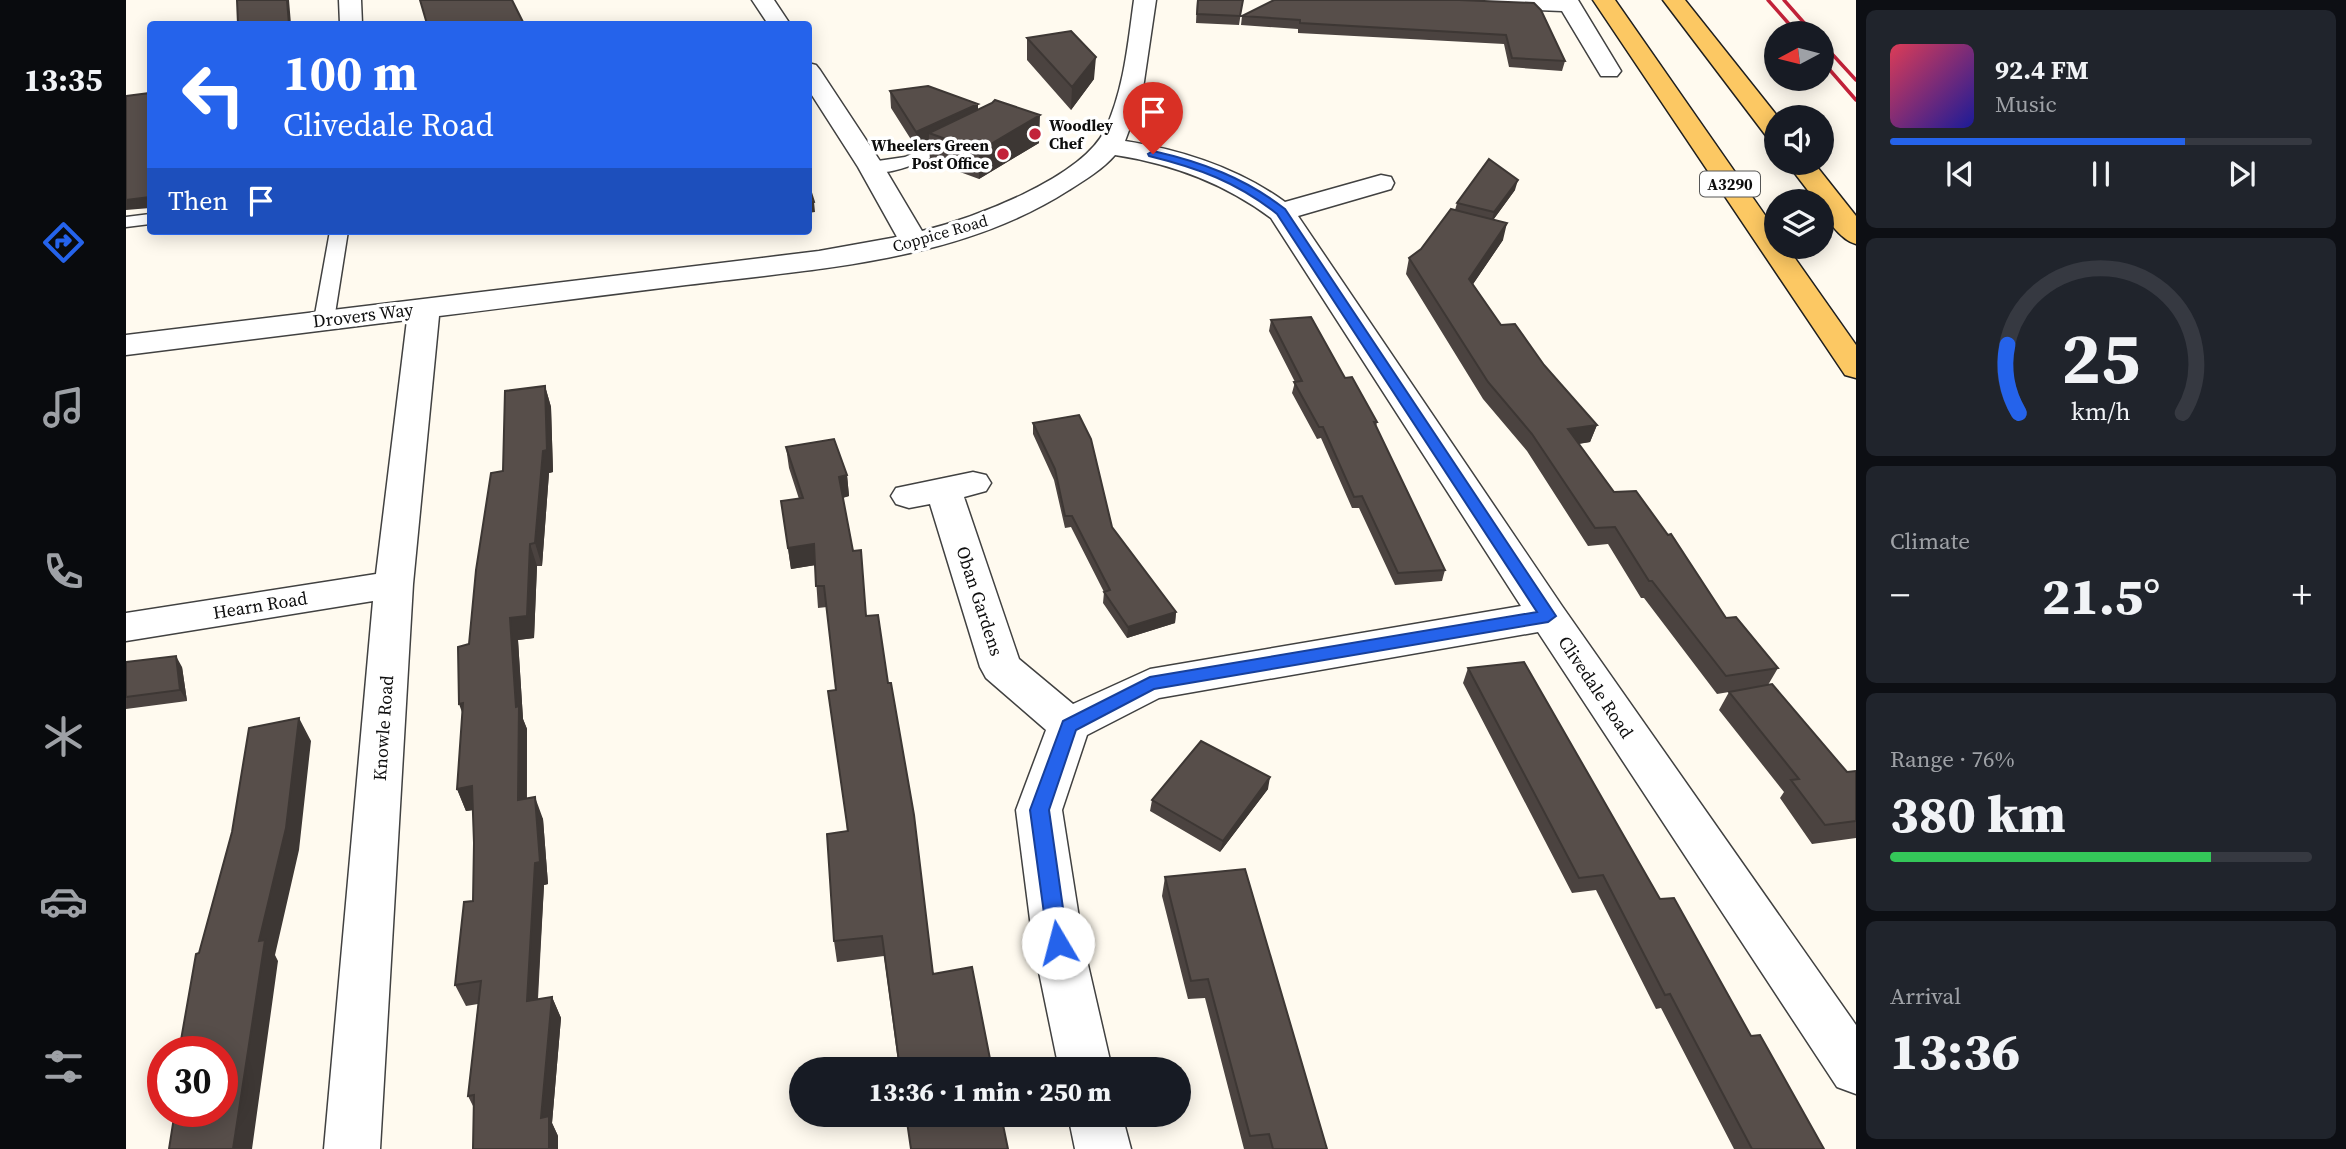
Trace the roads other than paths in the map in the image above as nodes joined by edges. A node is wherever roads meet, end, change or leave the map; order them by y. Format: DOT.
graph roads {
  1 [pos="350,0"];
  2 [pos="763,0"];
  3 [pos="1145,0"];
  4 [pos="1437,0"];
  5 [pos="1604,0"];
  6 [pos="1674,0"];
  7 [pos="1568,2"];
  8 [pos="351,21"];
  9 [pos="777,21"];
  10 [pos="1609,71"];
  11 [pos="812,76"];
  12 [pos="1764,116"];
  13 [pos="974,131"];
  14 [pos="1110,146"];
  15 [pos="871,167"];
  16 [pos="1809,175"];
  17 [pos="1381,183"];
  18 [pos="1281,212"];
  19 [pos="147,219"];
  20 [pos="126,222"];
  21 [pos="338,235"];
  22 [pos="1856,235"];
  23 [pos="915,243"];
  24 [pos="600,286"];
  25 [pos="424,308"];
  26 [pos="324,320"];
  27 [pos="126,345"];
  28 [pos="1856,368"];
  29 [pos="942,490"];
  30 [pos="394,584"];
  31 [pos="1548,616"];
  32 [pos="126,627"];
  33 [pos="1069,725"];
  34 [pos="1082,1057"];
  35 [pos="1856,1069"];
  36 [pos="1098,1127"];
  37 [pos="352,1149"];
  38 [pos="1103,1149"];
  1 -- 8 [label="street"];
  2 -- 9 [label="street"];
  3 -- 14 [label="street, Coppice Road"];
  4 -- 7 [label="street"];
  5 -- 28 [label="main road, A3290"];
  6 -- 12 [label="main road"];
  7 -- 10 [label="street"];
  11 -- 15 [label="street"];
  13 -- 15 [label="lane"];
  14 -- 18 [label="street, Clivedale Road"];
  14 -- 23 [label="street, Coppice Road"];
  15 -- 23 [label="street"];
  16 -- 22 [label="main road"];
  17 -- 18 [label="street"];
  18 -- 31 [label="street, Clivedale Road"];
  19 -- 20 [label="lane"];
  21 -- 26 [label="lane"];
  23 -- 24 [label="street, Coppice Road"];
  24 -- 25 [label="street, Drovers Way"];
  25 -- 26 [label="street, Drovers Way"];
  25 -- 30 [label="street, Knowle Road"];
  26 -- 27 [label="street, Drovers Way"];
  29 -- 33 [label="street, Oban Gardens"];
  30 -- 32 [label="street, Hearn Road"];
  30 -- 37 [label="street, Knowle Road"];
  31 -- 33 [label="street"];
  31 -- 35 [label="street, Clivedale Road"];
  33 -- 34 [label="street"];
  36 -- 38 [label="street"];
}
